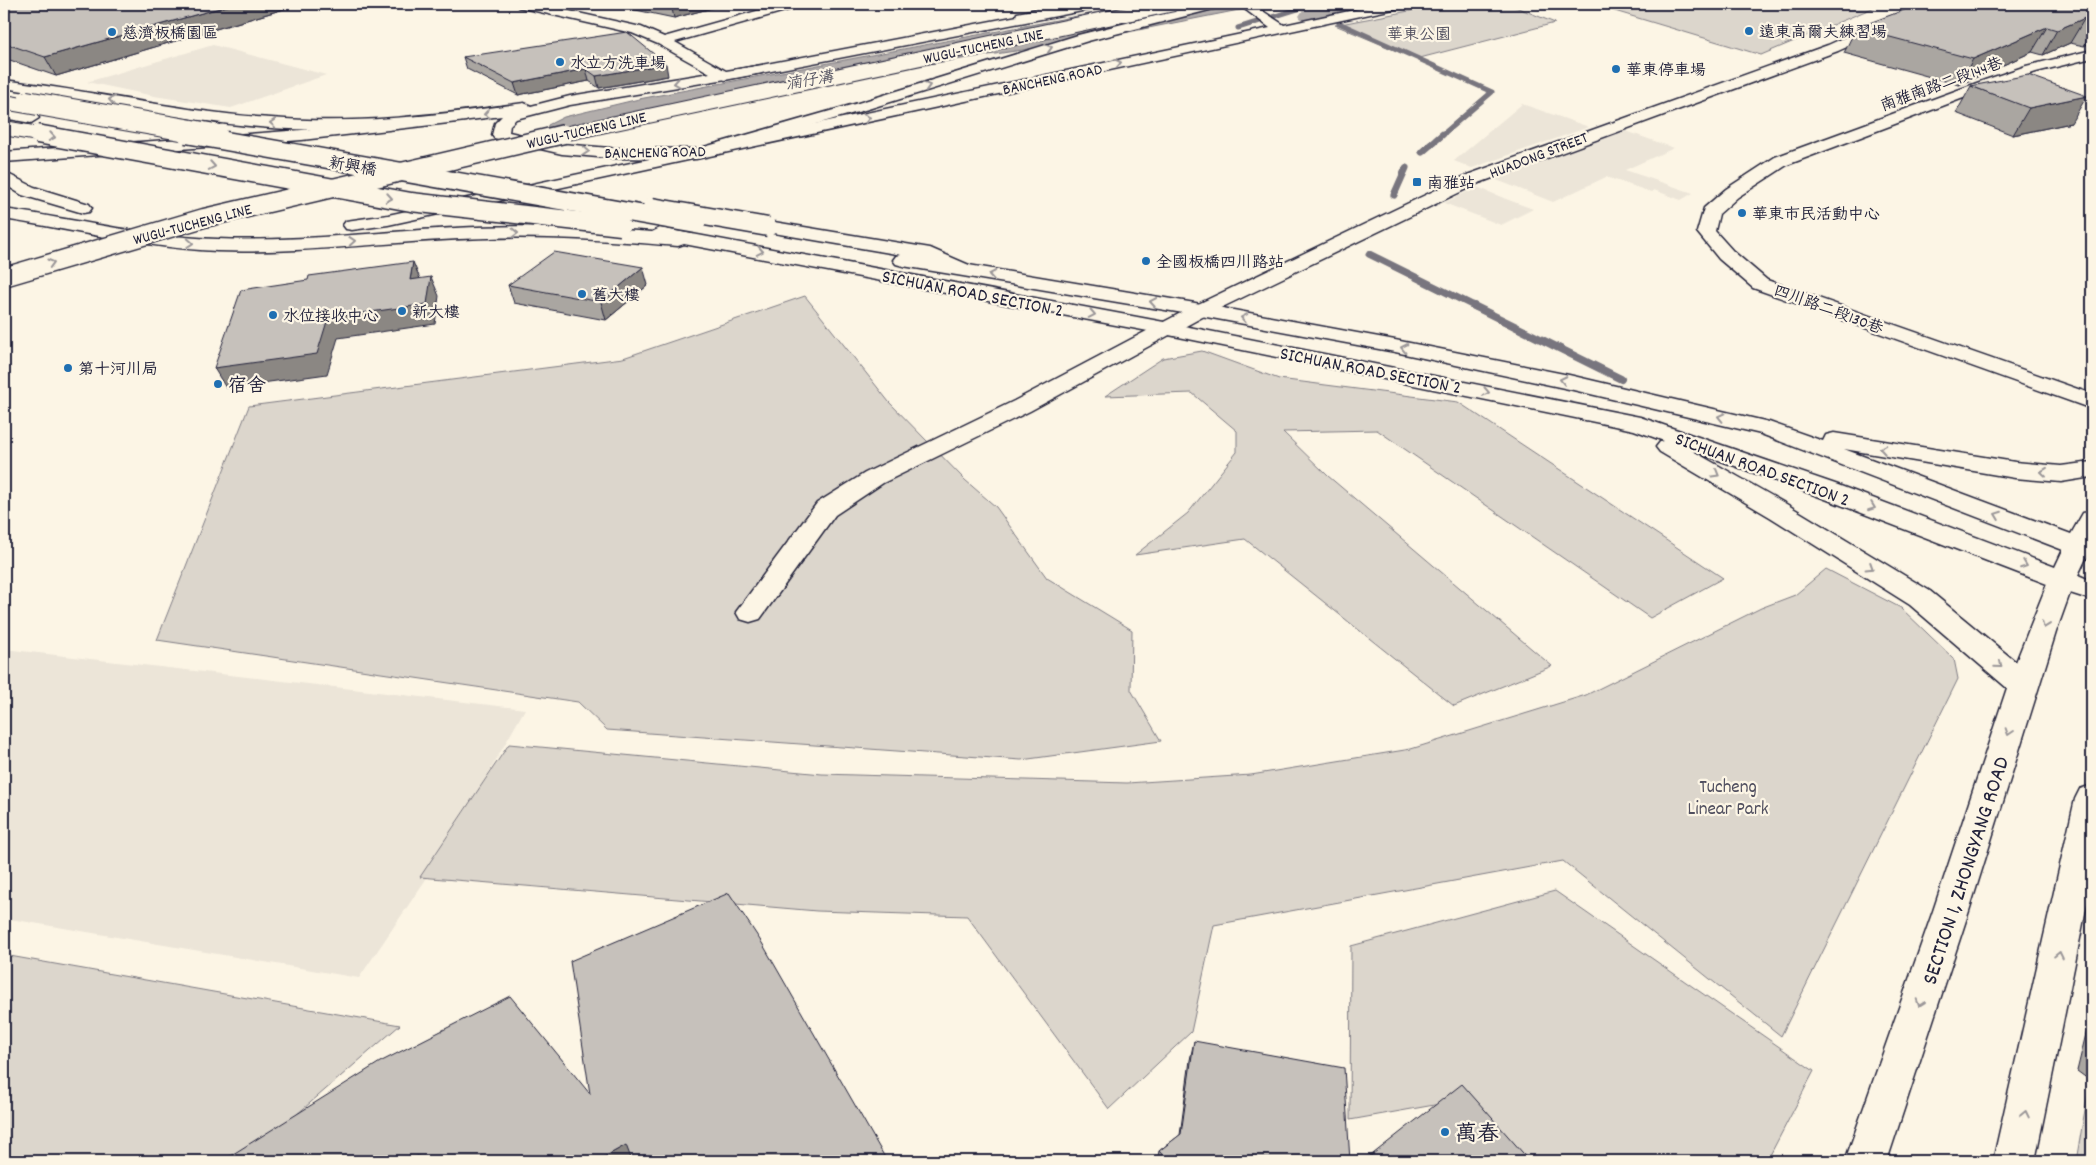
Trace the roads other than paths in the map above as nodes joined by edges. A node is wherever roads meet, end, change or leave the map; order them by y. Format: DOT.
graph roads {
  1 [pos="522,4"];
  2 [pos="795,4"];
  3 [pos="1078,4"];
  4 [pos="1098,4"];
  5 [pos="1138,4"];
  6 [pos="1174,4"];
  7 [pos="1217,4"];
  8 [pos="1244,4"];
  9 [pos="1398,4"];
  10 [pos="1923,4"];
  11 [pos="1275,25"];
  12 [pos="664,41"];
  13 [pos="2092,54"];
  14 [pos="725,76"];
  15 [pos="4,84"];
  16 [pos="570,101"];
  17 [pos="5,103"];
  18 [pos="461,118"];
  19 [pos="4,128"];
  20 [pos="1804,152"];
  21 [pos="696,154"];
  22 [pos="4,157"];
  23 [pos="4,177"];
  24 [pos="4,199"];
  25 [pos="82,208"];
  26 [pos="102,212"];
  27 [pos="4,214"];
  28 [pos="140,219"];
  29 [pos="696,224"];
  30 [pos="621,226"];
  31 [pos="660,234"];
  32 [pos="74,240"];
  33 [pos="712,243"];
  34 [pos="962,270"];
  35 [pos="4,277"];
  36 [pos="1201,310"];
  37 [pos="1164,328"];
  38 [pos="2092,402"];
  39 [pos="1577,410"];
  40 [pos="1769,429"];
  41 [pos="2092,470"];
  42 [pos="2092,520"];
  43 [pos="2085,548"];
  44 [pos="2061,579"];
  45 [pos="2092,591"];
  46 [pos="750,612"];
  47 [pos="2023,685"];
  48 [pos="2092,799"];
  49 [pos="1866,1161"];
  50 [pos="2014,1161"];
  1 -- 12 [label="main road"];
  2 -- 12 [label="main road"];
  3 -- 14 [label="main road, BANCHENG ROAD"];
  4 -- 14 [label="main road"];
  5 -- 32 [label="main road, WUGU-TUCHENG LINE, bridge"];
  35 -- 6 [label="main road, WUGU-TUCHENG LINE, one-way, bridge"];
  21 -- 7 [label="main road, one-way"];
  8 -- 11 [label="main road"];
  9 -- 11 [label="main road, BANCHENG ROAD"];
  10 -- 36 [label="main road, HUADONG STREET"];
  21 -- 11 [label="main road, BANCHENG ROAD, one-way"];
  12 -- 14 [label="main road"];
  13 -- 20 [label="main road, 南雅南路二段144巷"];
  14 -- 16 [label="main road, BANCHENG ROAD, one-way"];
  18 -- 15 [label="main road, one-way"];
  16 -- 18 [label="main road, one-way"];
  16 -- 21 [label="main road, BANCHENG ROAD, one-way"];
  17 -- 29 [label="main road, 新興橋, bridge"];
  17 -- 30 [label="main road, 新興橋, bridge"];
  17 -- 34 [label="main road, bridge"];
  18 -- 22 [label="main road"];
  19 -- 30 [label="main road, one-way, bridge"];
  20 -- 38 [label="main road, 四川路二段130巷"];
  21 -- 28 [label="main road"];
  23 -- 25 [label="main road"];
  24 -- 25 [label="main road"];
  25 -- 26 [label="main road"];
  27 -- 33 [label="main road, one-way"];
  29 -- 34 [label="main road, SICHUAN ROAD SECTION 2"];
  30 -- 31 [label="main road, 新興橋"];
  31 -- 33 [label="main road, SICHUAN ROAD SECTION 2"];
  33 -- 37 [label="main road, SICHUAN ROAD SECTION 2, one-way"];
  36 -- 34 [label="main road, SICHUAN ROAD SECTION 2, one-way"];
  36 -- 37 [label="main road, HUADONG STREET"];
  40 -- 36 [label="main road, SICHUAN ROAD SECTION 2, one-way"];
  37 -- 39 [label="main road, SICHUAN ROAD SECTION 2, one-way"];
  37 -- 46 [label="main road, HUADONG STREET"];
  39 -- 44 [label="main road, SICHUAN ROAD SECTION 2, one-way"];
  39 -- 47 [label="main road, one-way"];
  41 -- 40 [label="main road, one-way"];
  43 -- 40 [label="main road, SICHUAN ROAD SECTION 2, one-way"];
  42 -- 43 [label="main road"];
  43 -- 44 [label="main road"];
  44 -- 45 [label="main road, SICHUAN ROAD SECTION 2"];
  44 -- 47 [label="main road, SECTION 1, ZHONGYANG ROAD, one-way"];
  47 -- 49 [label="main road, SECTION 1, ZHONGYANG ROAD, one-way"];
  50 -- 48 [label="main road, one-way"];
}
